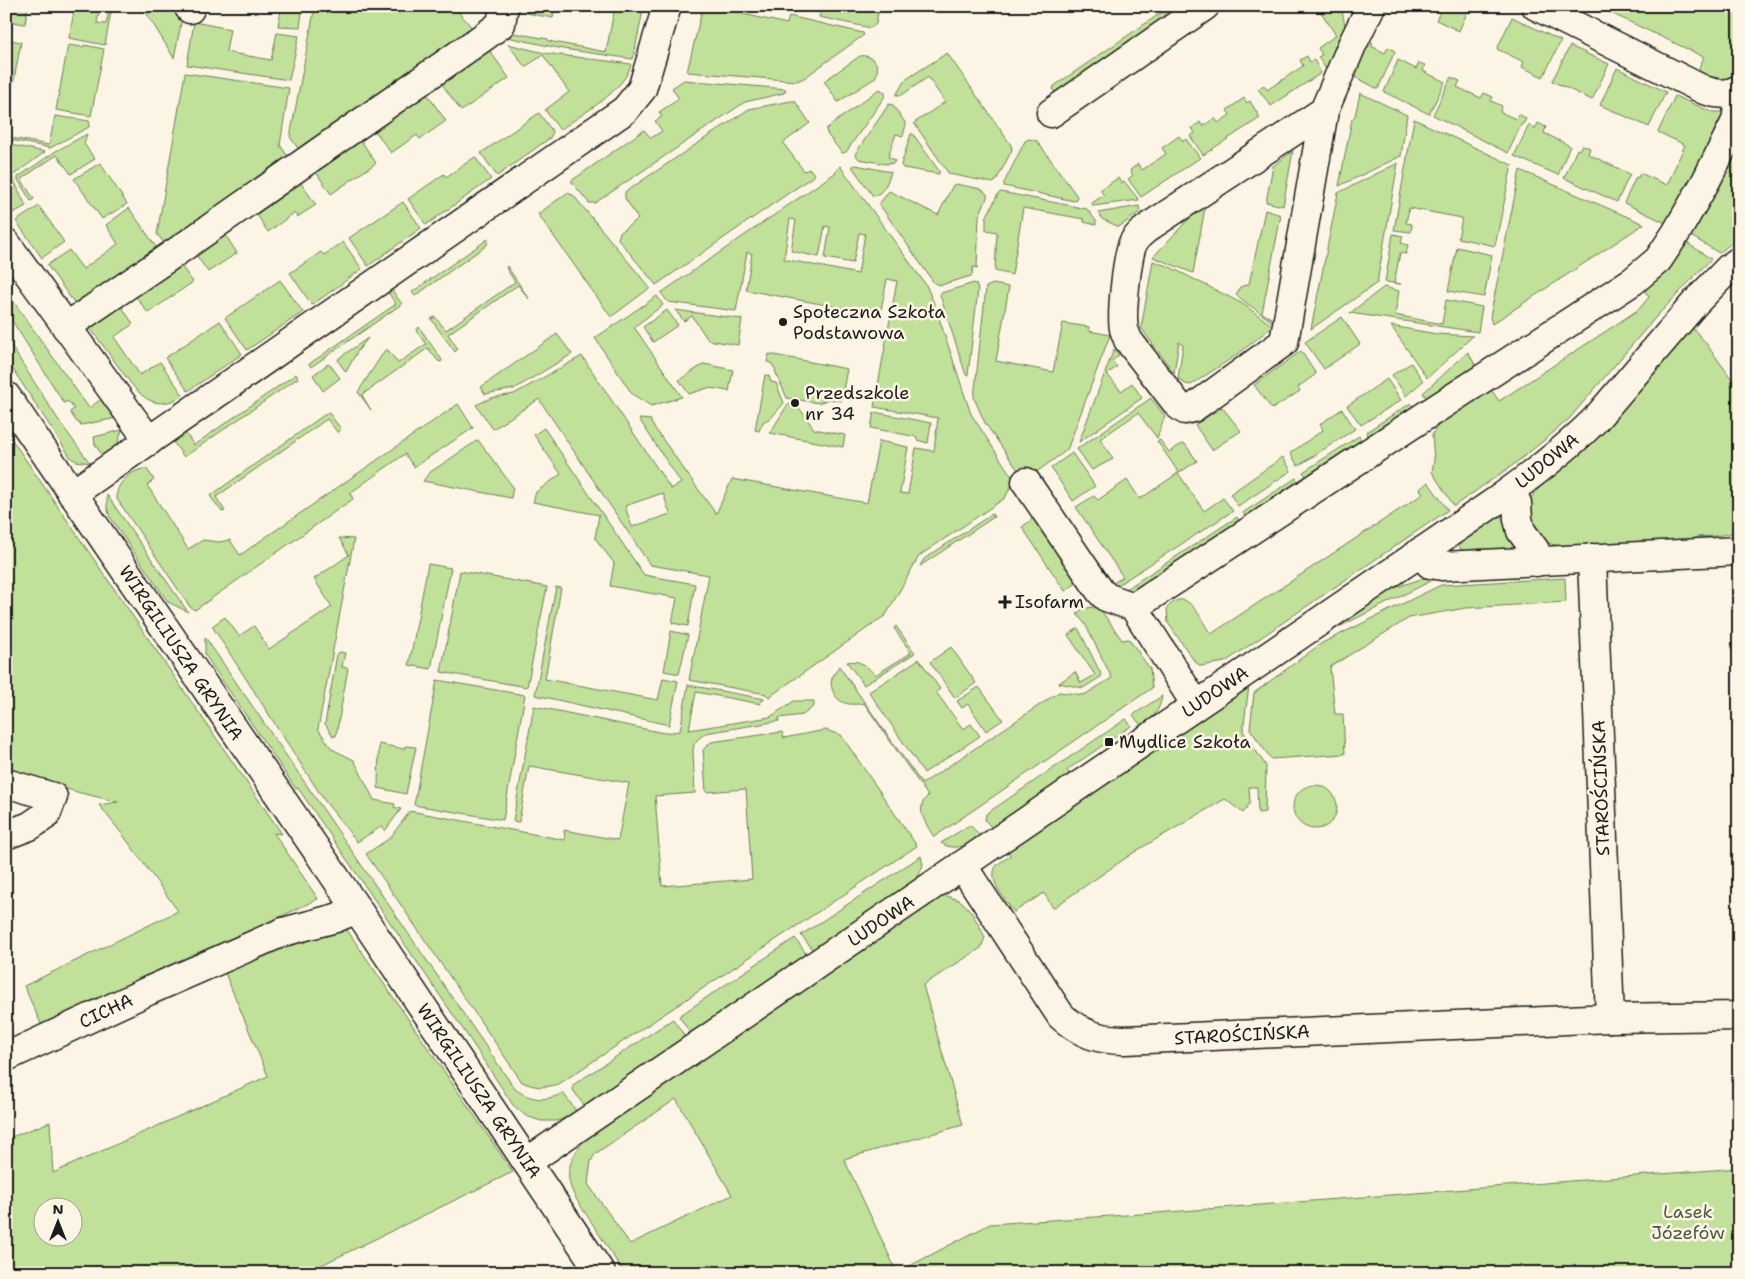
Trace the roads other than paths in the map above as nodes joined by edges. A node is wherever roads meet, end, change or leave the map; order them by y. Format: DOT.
graph roads {
  1 [pos="504,6"];
  2 [pos="667,6"];
  3 [pos="1205,6"];
  4 [pos="1371,6"];
  5 [pos="1536,6"];
  6 [pos="1737,90"];
  7 [pos="1324,111"];
  8 [pos="1051,113"];
  9 [pos="6,243"];
  10 [pos="1739,261"];
  11 [pos="66,327"];
  12 [pos="6,396"];
  13 [pos="149,440"];
  14 [pos="1026,482"];
  15 [pos="1510,491"];
  16 [pos="72,494"];
  17 [pos="1739,551"];
  18 [pos="1420,552"];
  19 [pos="1592,558"];
  20 [pos="1536,562"];
  21 [pos="1134,607"];
  22 [pos="1196,705"];
  23 [pos="6,783"];
  24 [pos="6,835"];
  25 [pos="962,865"];
  26 [pos="357,909"];
  27 [pos="1739,1016"];
  28 [pos="1610,1018"];
  29 [pos="6,1057"];
  30 [pos="527,1162"];
  31 [pos="601,1273"];
  1 -- 11 [label="street"];
  2 -- 13 [label="street"];
  3 -- 8 [label="street"];
  4 -- 7 [label="street"];
  5 -- 6 [label="street"];
  6 -- 21 [label="street"];
  7 -- 7 [label="street"];
  9 -- 11 [label="street"];
  10 -- 15 [label="street, LUDOWA"];
  11 -- 13 [label="street"];
  12 -- 16 [label="street, WIRGILIUSZA GRYNIA"];
  13 -- 16 [label="street"];
  14 -- 21 [label="street"];
  15 -- 18 [label="street, LUDOWA"];
  15 -- 20 [label="street"];
  16 -- 26 [label="street, WIRGILIUSZA GRYNIA"];
  17 -- 19 [label="street"];
  18 -- 20 [label="street"];
  18 -- 22 [label="street, LUDOWA"];
  19 -- 20 [label="street"];
  19 -- 28 [label="street, STAROŚCIŃSKA"];
  21 -- 22 [label="street"];
  22 -- 25 [label="street, LUDOWA"];
  23 -- 24 [label="street"];
  25 -- 28 [label="street, STAROŚCIŃSKA"];
  25 -- 30 [label="street, LUDOWA"];
  26 -- 29 [label="street, CICHA"];
  26 -- 30 [label="street, WIRGILIUSZA GRYNIA"];
  27 -- 28 [label="street, STAROŚCIŃSKA"];
  30 -- 31 [label="street, WIRGILIUSZA GRYNIA"];
}
